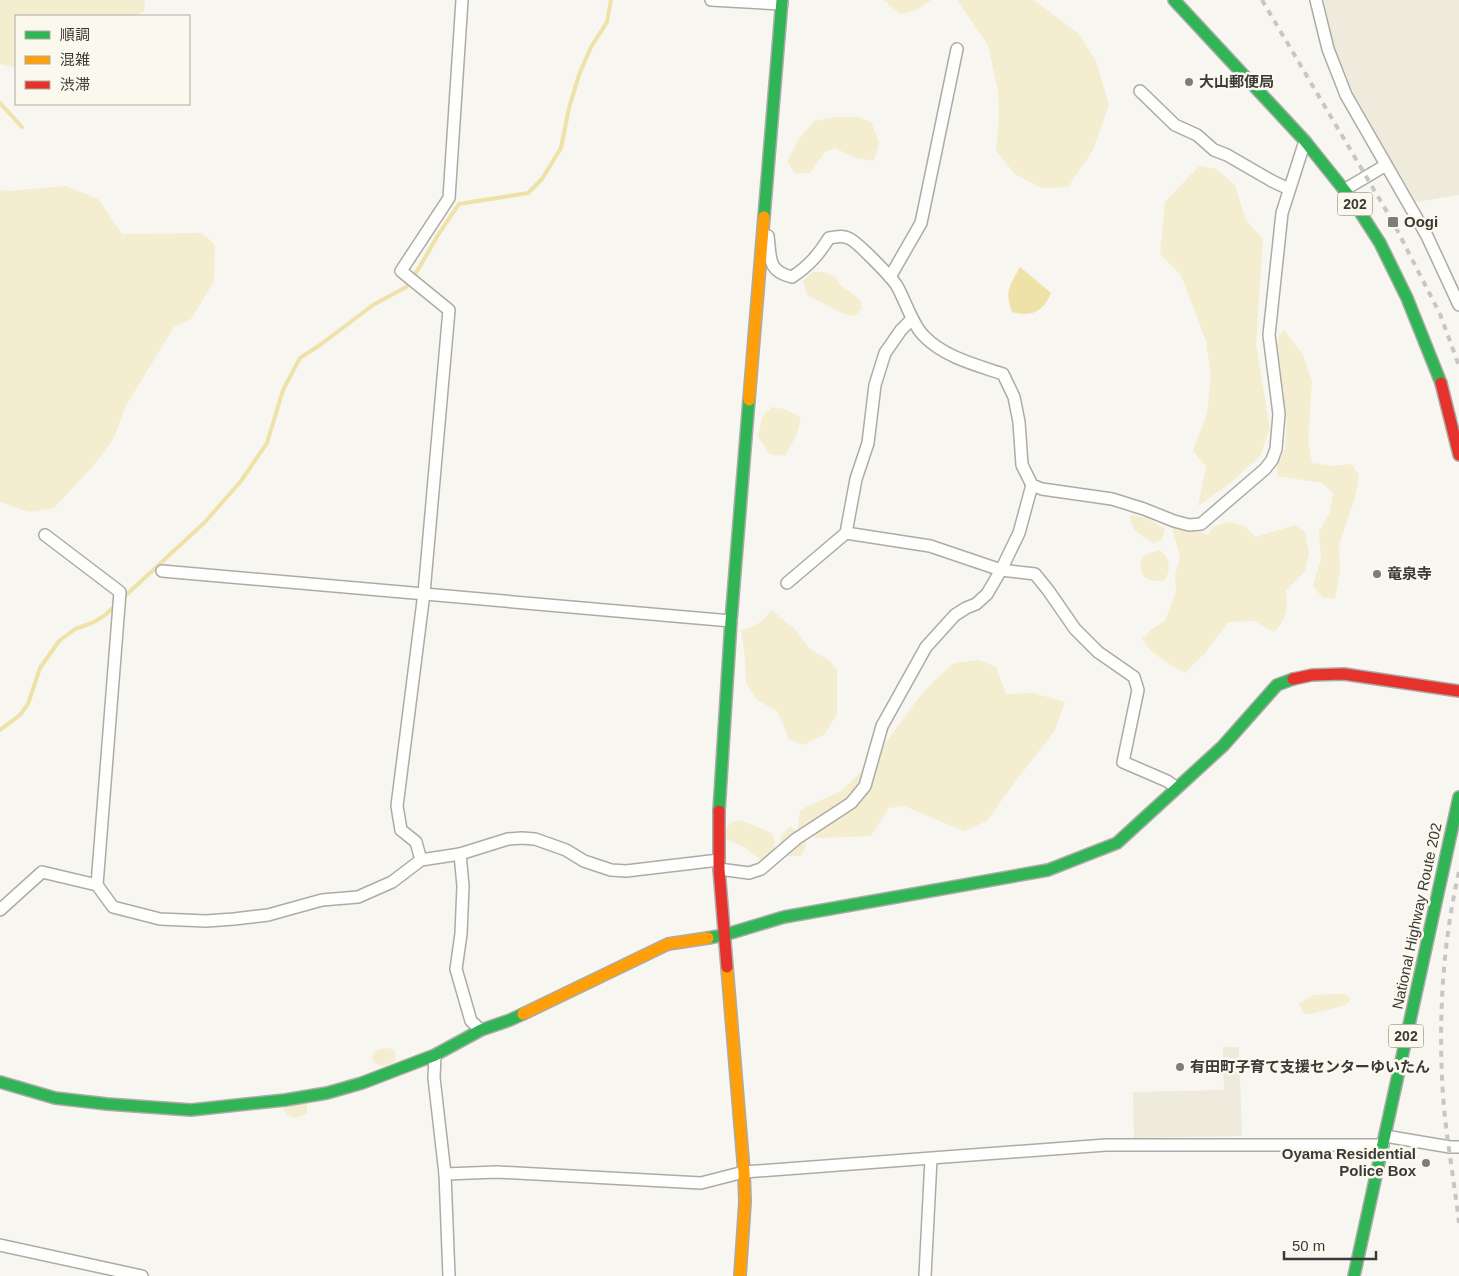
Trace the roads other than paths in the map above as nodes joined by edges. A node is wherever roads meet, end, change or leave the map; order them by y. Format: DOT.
graph roads {
  1 [pos="462,0"];
  2 [pos="711,0"];
  3 [pos="1174,0"];
  4 [pos="1316,0"];
  5 [pos="782,2"];
  6 [pos="958,49"];
  7 [pos="1140,91"];
  8 [pos="1305,141"];
  9 [pos="1386,165"];
  10 [pos="1289,189"];
  11 [pos="1344,190"];
  12 [pos="764,210"];
  13 [pos="890,277"];
  14 [pos="1459,305"];
  15 [pos="912,319"];
  16 [pos="1454,417"];
  17 [pos="1459,455"];
  18 [pos="1032,485"];
  19 [pos="846,533"];
  20 [pos="45,535"];
  21 [pos="162,570"];
  22 [pos="1001,570"];
  23 [pos="787,583"];
  24 [pos="424,593"];
  25 [pos="731,621"];
  26 [pos="1459,691"];
  27 [pos="1177,788"];
  28 [pos="1459,797"];
  29 [pos="460,854"];
  30 [pos="421,860"];
  31 [pos="719,864"];
  32 [pos="97,885"];
  33 [pos="0,910"];
  34 [pos="724,935"];
  35 [pos="481,1030"];
  36 [pos="435,1054"];
  37 [pos="0,1082"];
  38 [pos="1384,1141"];
  39 [pos="1459,1147"];
  40 [pos="931,1159"];
  41 [pos="744,1172"];
  42 [pos="445,1174"];
  43 [pos="0,1245"];
  44 [pos="142,1276"];
  45 [pos="449,1276"];
  46 [pos="740,1276"];
  47 [pos="925,1276"];
  48 [pos="1354,1276"];
  1 -- 24 [label="street"];
  2 -- 5 [label="street"];
  3 -- 8 [label="main road, 202"];
  4 -- 9 [label="street"];
  5 -- 12 [label="main road"];
  6 -- 13 [label="street"];
  7 -- 10 [label="street"];
  8 -- 10 [label="street"];
  8 -- 11 [label="main road, 202"];
  9 -- 11 [label="street"];
  9 -- 14 [label="street"];
  10 -- 18 [label="street"];
  11 -- 16 [label="main road, 202"];
  12 -- 13 [label="street"];
  12 -- 25 [label="main road"];
  13 -- 15 [label="street"];
  15 -- 18 [label="street"];
  15 -- 19 [label="street"];
  16 -- 17 [label="main road, 202"];
  18 -- 22 [label="street"];
  19 -- 22 [label="street"];
  19 -- 23 [label="street"];
  20 -- 32 [label="street"];
  21 -- 24 [label="street"];
  22 -- 27 [label="street"];
  22 -- 31 [label="street"];
  24 -- 25 [label="street"];
  24 -- 30 [label="street"];
  25 -- 31 [label="main road"];
  26 -- 27 [label="main road"];
  27 -- 34 [label="main road"];
  28 -- 38 [label="main road, National Highway Route 202 / 202"];
  29 -- 30 [label="street"];
  29 -- 31 [label="street"];
  29 -- 35 [label="street"];
  30 -- 32 [label="street"];
  31 -- 34 [label="main road"];
  32 -- 33 [label="street"];
  34 -- 35 [label="main road"];
  34 -- 41 [label="main road"];
  35 -- 36 [label="main road"];
  36 -- 37 [label="main road"];
  36 -- 42 [label="street"];
  38 -- 39 [label="street"];
  38 -- 40 [label="street"];
  38 -- 48 [label="main road, National Highway Route 202 / 202"];
  40 -- 41 [label="street"];
  40 -- 47 [label="street"];
  41 -- 42 [label="street"];
  41 -- 46 [label="main road"];
  42 -- 45 [label="street"];
  43 -- 44 [label="street"];
}
